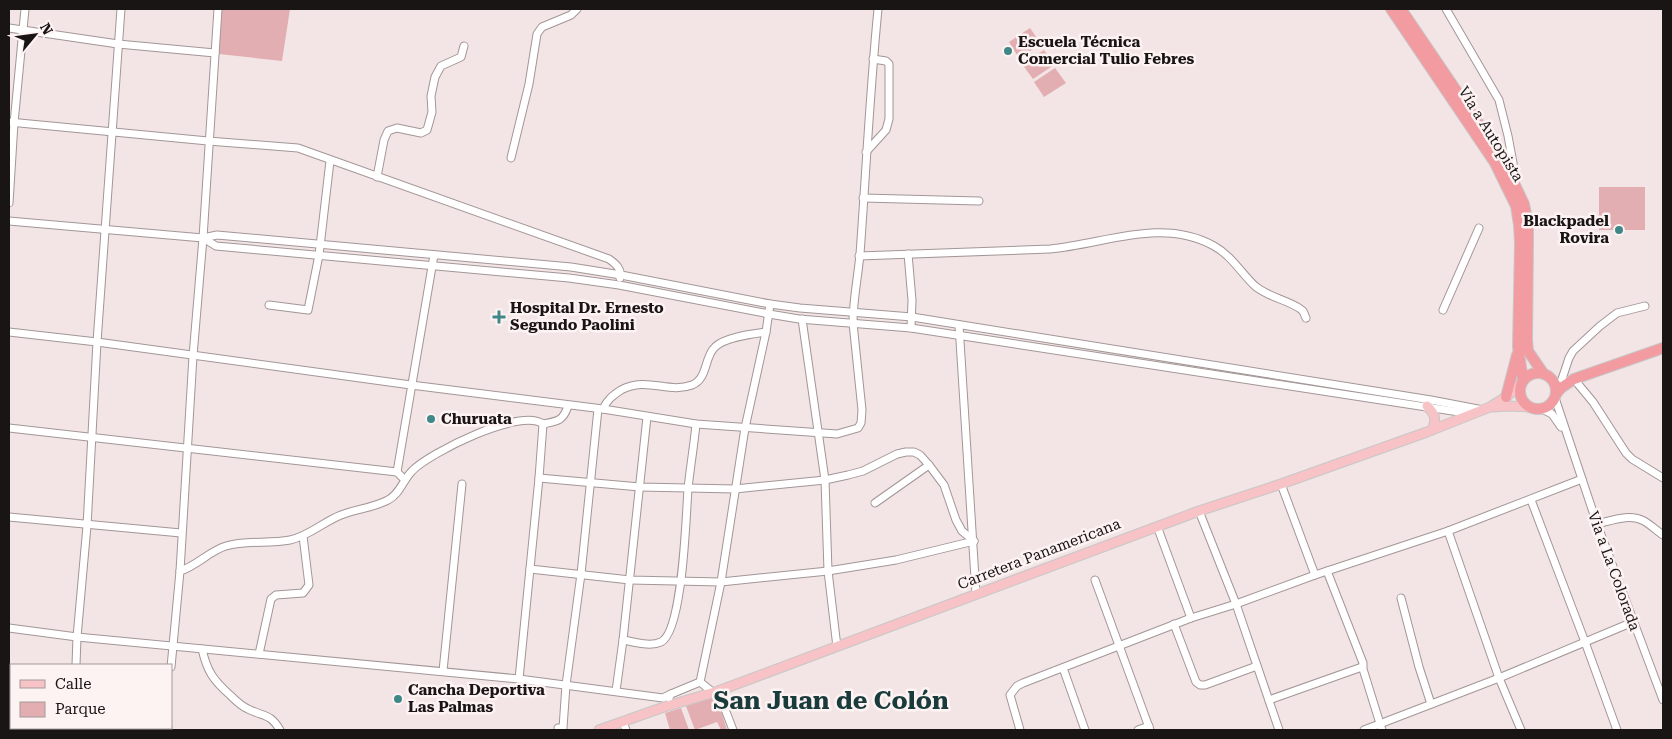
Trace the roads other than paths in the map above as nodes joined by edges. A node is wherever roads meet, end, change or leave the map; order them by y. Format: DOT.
graph roads {
  1 [pos="24,9"];
  2 [pos="121,9"];
  3 [pos="218,9"];
  4 [pos="577,9"];
  5 [pos="878,9"];
  6 [pos="1391,9"];
  7 [pos="1402,9"];
  8 [pos="1446,9"];
  9 [pos="9,28"];
  10 [pos="23,30"];
  11 [pos="118,44"];
  12 [pos="464,46"];
  13 [pos="215,53"];
  14 [pos="873,59"];
  15 [pos="11,122"];
  16 [pos="112,132"];
  17 [pos="208,142"];
  18 [pos="866,152"];
  19 [pos="511,158"];
  20 [pos="330,161"];
  21 [pos="1511,175"];
  22 [pos="377,177"];
  23 [pos="863,198"];
  24 [pos="978,200"];
  25 [pos="9,204"];
  26 [pos="9,221"];
  27 [pos="1480,228"];
  28 [pos="106,230"];
  29 [pos="203,238"];
  30 [pos="320,245"];
  31 [pos="908,254"];
  32 [pos="434,255"];
  33 [pos="319,256"];
  34 [pos="859,256"];
  35 [pos="432,266"];
  36 [pos="621,275"];
  37 [pos="619,285"];
  38 [pos="770,304"];
  39 [pos="269,305"];
  40 [pos="1645,306"];
  41 [pos="1443,310"];
  42 [pos="853,312"];
  43 [pos="769,314"];
  44 [pos="912,317"];
  45 [pos="1306,318"];
  46 [pos="802,319"];
  47 [pos="852,322"];
  48 [pos="960,325"];
  49 [pos="912,328"];
  50 [pos="9,332"];
  51 [pos="766,332"];
  52 [pos="959,336"];
  53 [pos="97,342"];
  54 [pos="1663,348"];
  55 [pos="1518,352"];
  56 [pos="193,356"];
  57 [pos="1547,375"];
  58 [pos="1562,379"];
  59 [pos="1574,379"];
  60 [pos="1522,382"];
  61 [pos="411,386"];
  62 [pos="1556,396"];
  63 [pos="1506,397"];
  64 [pos="568,406"];
  65 [pos="1427,406"];
  66 [pos="1529,407"];
  67 [pos="600,409"];
  68 [pos="1487,409"];
  69 [pos="1542,409"];
  70 [pos="1472,414"];
  71 [pos="647,417"];
  72 [pos="543,424"];
  73 [pos="696,424"];
  74 [pos="9,428"];
  75 [pos="745,428"];
  76 [pos="1432,430"];
  77 [pos="819,434"];
  78 [pos="93,437"];
  79 [pos="1569,440"];
  80 [pos="187,449"];
  81 [pos="929,465"];
  82 [pos="397,472"];
  83 [pos="539,478"];
  84 [pos="1663,478"];
  85 [pos="1582,479"];
  86 [pos="405,480"];
  87 [pos="825,480"];
  88 [pos="591,482"];
  89 [pos="462,484"];
  90 [pos="1281,484"];
  91 [pos="640,487"];
  92 [pos="688,488"];
  93 [pos="735,489"];
  94 [pos="1530,500"];
  95 [pos="875,503"];
  96 [pos="1199,511"];
  97 [pos="9,517"];
  98 [pos="1597,524"];
  99 [pos="87,526"];
  100 [pos="1157,526"];
  101 [pos="1448,531"];
  102 [pos="181,533"];
  103 [pos="1663,535"];
  104 [pos="303,536"];
  105 [pos="974,542"];
  106 [pos="530,569"];
  107 [pos="180,571"];
  108 [pos="1327,571"];
  109 [pos="828,572"];
  110 [pos="581,574"];
  111 [pos="1315,575"];
  112 [pos="630,580"];
  113 [pos="1095,580"];
  114 [pos="681,582"];
  115 [pos="721,582"];
  116 [pos="976,594"];
  117 [pos="1401,598"];
  118 [pos="1236,604"];
  119 [pos="1191,618"];
  120 [pos="1633,622"];
  121 [pos="1174,624"];
  122 [pos="9,628"];
  123 [pos="77,637"];
  124 [pos="624,640"];
  125 [pos="1585,642"];
  126 [pos="1119,645"];
  127 [pos="172,646"];
  128 [pos="837,646"];
  129 [pos="202,648"];
  130 [pos="259,654"];
  131 [pos="76,664"];
  132 [pos="171,664"];
  133 [pos="1257,666"];
  134 [pos="1362,667"];
  135 [pos="1063,668"];
  136 [pos="443,671"];
  137 [pos="1499,678"];
  138 [pos="519,679"];
  139 [pos="700,682"];
  140 [pos="566,685"];
  141 [pos="616,692"];
  142 [pos="714,692"];
  143 [pos="671,694"];
  144 [pos="1269,700"];
  145 [pos="1663,700"];
  146 [pos="1431,704"];
  147 [pos="664,707"];
  148 [pos="624,726"];
  149 [pos="1381,727"];
  150 [pos="558,728"];
  151 [pos="1149,728"];
  152 [pos="280,730"];
  153 [pos="598,730"];
  154 [pos="733,730"];
  155 [pos="1020,730"];
  156 [pos="1085,730"];
  157 [pos="1138,730"];
  158 [pos="1279,730"];
  159 [pos="1364,730"];
  160 [pos="1521,730"];
  161 [pos="1617,730"];
  1 -- 10 [label="street"];
  2 -- 11 [label="street"];
  3 -- 13 [label="street"];
  4 -- 19 [label="street"];
  5 -- 14 [label="street"];
  6 -- 55 [label="highway, Vía a Autopista"];
  7 -- 21 [label="highway, Vía a Autopista"];
  8 -- 21 [label="street"];
  9 -- 10 [label="street"];
  10 -- 11 [label="street"];
  10 -- 15 [label="street"];
  11 -- 13 [label="street"];
  11 -- 16 [label="street"];
  12 -- 22 [label="street"];
  13 -- 17 [label="street"];
  14 -- 18 [label="street"];
  14 -- 18 [label="street"];
  15 -- 16 [label="street"];
  15 -- 25 [label="street"];
  16 -- 17 [label="street"];
  16 -- 28 [label="street"];
  17 -- 20 [label="street"];
  17 -- 29 [label="street"];
  18 -- 23 [label="street"];
  20 -- 22 [label="street"];
  20 -- 30 [label="street"];
  21 -- 57 [label="highway, Vía a Autopista"];
  22 -- 36 [label="street"];
  23 -- 24 [label="street"];
  23 -- 34 [label="street"];
  26 -- 28 [label="street"];
  27 -- 41 [label="street"];
  28 -- 29 [label="street"];
  28 -- 53 [label="street"];
  29 -- 30 [label="street"];
  29 -- 33 [label="street"];
  29 -- 56 [label="street"];
  30 -- 32 [label="street"];
  30 -- 33 [label="street"];
  31 -- 34 [label="street"];
  31 -- 44 [label="street"];
  31 -- 45 [label="street"];
  32 -- 35 [label="street"];
  32 -- 36 [label="street"];
  33 -- 35 [label="street"];
  33 -- 39 [label="street"];
  34 -- 42 [label="street"];
  35 -- 37 [label="street"];
  35 -- 61 [label="street"];
  36 -- 37 [label="street"];
  36 -- 38 [label="street"];
  37 -- 43 [label="street"];
  38 -- 42 [label="street"];
  38 -- 43 [label="street"];
  40 -- 58 [label="street"];
  42 -- 44 [label="street"];
  42 -- 47 [label="street"];
  43 -- 46 [label="street"];
  43 -- 51 [label="street"];
  44 -- 48 [label="street"];
  44 -- 49 [label="street"];
  46 -- 47 [label="street"];
  46 -- 77 [label="street"];
  47 -- 49 [label="street"];
  47 -- 77 [label="street"];
  48 -- 52 [label="street"];
  48 -- 68 [label="street"];
  49 -- 52 [label="street"];
  50 -- 53 [label="street"];
  51 -- 67 [label="street"];
  51 -- 75 [label="street"];
  52 -- 65 [label="street"];
  52 -- 105 [label="street"];
  53 -- 56 [label="street"];
  53 -- 78 [label="street"];
  54 -- 59 [label="highway"];
  55 -- 60 [label="highway, Vía a Autopista"];
  55 -- 63 [label="highway"];
  56 -- 61 [label="street"];
  56 -- 80 [label="street"];
  57 -- 58 [label="highway"];
  57 -- 60 [label="highway"];
  57 -- 62 [label="highway"];
  58 -- 59 [label="highway"];
  59 -- 62 [label="highway"];
  59 -- 84 [label="street"];
  60 -- 63 [label="main road, Carretera Panamericana"];
  60 -- 66 [label="highway"];
  61 -- 64 [label="street"];
  61 -- 82 [label="street"];
  62 -- 69 [label="highway"];
  62 -- 79 [label="street, Via a La Colorada"];
  63 -- 68 [label="main road, Carretera Panamericana"];
  64 -- 67 [label="street"];
  64 -- 72 [label="street"];
  65 -- 70 [label="street"];
  65 -- 76 [label="main road"];
  66 -- 68 [label="main road, Carretera Panamericana"];
  66 -- 69 [label="highway"];
  67 -- 71 [label="street"];
  67 -- 88 [label="street"];
  68 -- 70 [label="main road, Carretera Panamericana"];
  69 -- 79 [label="street, Via a La Colorada"];
  70 -- 76 [label="main road, Carretera Panamericana"];
  71 -- 73 [label="street"];
  71 -- 91 [label="street"];
  72 -- 83 [label="street"];
  72 -- 86 [label="street"];
  73 -- 75 [label="street"];
  73 -- 92 [label="street"];
  74 -- 78 [label="street"];
  75 -- 77 [label="street"];
  75 -- 93 [label="street"];
  76 -- 90 [label="main road, Carretera Panamericana"];
  77 -- 87 [label="street"];
  78 -- 80 [label="street"];
  78 -- 99 [label="street"];
  79 -- 85 [label="street, Via a La Colorada"];
  80 -- 82 [label="street"];
  80 -- 102 [label="street"];
  81 -- 87 [label="street"];
  81 -- 95 [label="street"];
  81 -- 105 [label="street"];
  82 -- 86 [label="street"];
  83 -- 88 [label="street"];
  83 -- 106 [label="street"];
  85 -- 94 [label="street"];
  85 -- 98 [label="street, Via a La Colorada"];
  86 -- 104 [label="street"];
  87 -- 93 [label="street"];
  87 -- 109 [label="street"];
  88 -- 91 [label="street"];
  88 -- 110 [label="street"];
  89 -- 136 [label="street"];
  90 -- 96 [label="main road, Carretera Panamericana"];
  90 -- 111 [label="street"];
  91 -- 92 [label="street"];
  91 -- 112 [label="street"];
  92 -- 93 [label="street"];
  92 -- 114 [label="street"];
  93 -- 115 [label="street"];
  94 -- 101 [label="street"];
  94 -- 125 [label="street"];
  96 -- 100 [label="main road, Carretera Panamericana"];
  96 -- 118 [label="street"];
  97 -- 99 [label="street"];
  98 -- 103 [label="street"];
  98 -- 120 [label="street, Via a La Colorada"];
  99 -- 102 [label="street"];
  99 -- 123 [label="street"];
  100 -- 116 [label="main road, Carretera Panamericana"];
  100 -- 119 [label="street"];
  101 -- 108 [label="street"];
  101 -- 137 [label="street"];
  102 -- 107 [label="street"];
  104 -- 107 [label="street"];
  104 -- 130 [label="street"];
  105 -- 109 [label="street"];
  105 -- 116 [label="street"];
  106 -- 110 [label="street"];
  106 -- 138 [label="street"];
  107 -- 127 [label="street"];
  108 -- 111 [label="street"];
  108 -- 134 [label="street"];
  109 -- 115 [label="street"];
  109 -- 128 [label="street"];
  110 -- 112 [label="street"];
  110 -- 140 [label="street"];
  111 -- 118 [label="street"];
  112 -- 114 [label="street"];
  112 -- 124 [label="street"];
  113 -- 126 [label="street"];
  114 -- 115 [label="street"];
  114 -- 124 [label="street"];
  115 -- 139 [label="street"];
  116 -- 128 [label="main road, Carretera Panamericana"];
  117 -- 146 [label="street"];
  118 -- 119 [label="street"];
  118 -- 133 [label="street"];
  119 -- 121 [label="street"];
  120 -- 125 [label="street"];
  120 -- 145 [label="street, Via a La Colorada"];
  121 -- 126 [label="street"];
  121 -- 133 [label="street"];
  122 -- 123 [label="street"];
  123 -- 127 [label="street"];
  123 -- 131 [label="street"];
  124 -- 141 [label="street"];
  125 -- 137 [label="street"];
  125 -- 161 [label="street"];
  126 -- 135 [label="street"];
  126 -- 151 [label="street"];
  127 -- 129 [label="street"];
  127 -- 132 [label="street"];
  128 -- 142 [label="main road, Carretera Panamericana"];
  129 -- 130 [label="street"];
  129 -- 152 [label="street"];
  130 -- 136 [label="street"];
  133 -- 144 [label="street"];
  134 -- 144 [label="street"];
  134 -- 149 [label="street"];
  135 -- 155 [label="street"];
  135 -- 156 [label="street"];
  136 -- 138 [label="street"];
  137 -- 146 [label="street"];
  137 -- 160 [label="street"];
  138 -- 140 [label="street"];
  139 -- 142 [label="street"];
  139 -- 143 [label="street"];
  140 -- 141 [label="street"];
  140 -- 150 [label="street"];
  141 -- 143 [label="street"];
  142 -- 147 [label="main road, Carretera Panamericana"];
  142 -- 154 [label="street"];
  143 -- 147 [label="street"];
  144 -- 158 [label="street"];
  146 -- 149 [label="street"];
  147 -- 148 [label="main road, Carretera Panamericana"];
  148 -- 153 [label="main road, Carretera Panamericana"];
  149 -- 159 [label="street"];
  151 -- 157 [label="street"];
}
